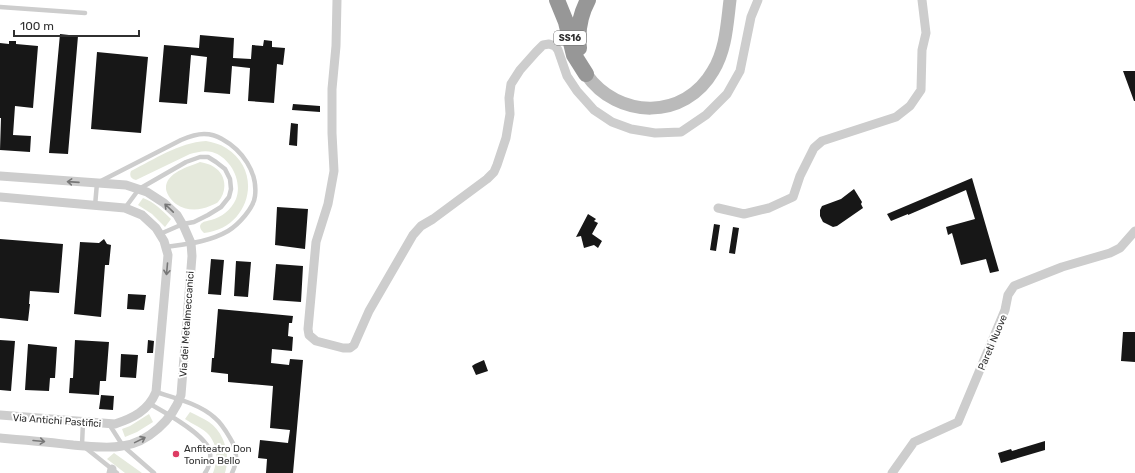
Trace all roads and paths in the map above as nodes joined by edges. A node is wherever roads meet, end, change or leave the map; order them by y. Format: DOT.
graph roads {
  1 [pos="337,0"];
  2 [pos="557,0"];
  3 [pos="588,0"];
  4 [pos="730,0"];
  5 [pos="758,0"];
  6 [pos="922,0"];
  7 [pos="0,7"];
  8 [pos="85,13"];
  9 [pos="586,74"];
  10 [pos="0,176"];
  11 [pos="97,183"];
  12 [pos="138,189"];
  13 [pos="0,197"];
  14 [pos="95,206"];
  15 [pos="125,208"];
  16 [pos="718,208"];
  17 [pos="183,224"];
  18 [pos="1135,231"];
  19 [pos="160,234"];
  20 [pos="191,243"];
  21 [pos="166,247"];
  22 [pos="156,392"];
  23 [pos="179,400"];
  24 [pos="150,404"];
  25 [pos="0,415"];
  26 [pos="170,416"];
  27 [pos="83,422"];
  28 [pos="112,424"];
  29 [pos="0,438"];
  30 [pos="82,445"];
  31 [pos="123,446"];
  32 [pos="113,472"];
  33 [pos="154,473"];
  34 [pos="205,473"];
  35 [pos="232,473"];
  36 [pos="892,473"];
  1 -- 5 [label="street"];
  2 -- 9 [label="highway, SS16"];
  3 -- 9 [label="highway, SS16"];
  4 -- 9 [label="main road"];
  6 -- 16 [label="street"];
  7 -- 8 [label="lane"];
  11 -- 10 [label="street, Via dei Metalmeccanici, one-way"];
  11 -- 12 [label="street, Via dei Metalmeccanici"];
  11 -- 14 [label="lane"];
  11 -- 20 [label="lane"];
  12 -- 15 [label="lane"];
  17 -- 12 [label="street, Via dei Metalmeccanici, one-way"];
  12 -- 17 [label="lane"];
  13 -- 14 [label="street"];
  14 -- 15 [label="street"];
  15 -- 19 [label="street"];
  17 -- 19 [label="lane"];
  17 -- 20 [label="street, Via dei Metalmeccanici"];
  18 -- 36 [label="street, Pareti Nuove"];
  19 -- 21 [label="street"];
  20 -- 21 [label="lane"];
  20 -- 23 [label="street, Via dei Metalmeccanici"];
  21 -- 22 [label="street, one-way"];
  22 -- 23 [label="lane"];
  22 -- 24 [label="street"];
  23 -- 26 [label="street, Via dei Metalmeccanici"];
  23 -- 35 [label="lane"];
  24 -- 26 [label="lane"];
  24 -- 28 [label="street"];
  25 -- 27 [label="street, Via Antichi Pastifici"];
  31 -- 26 [label="street, Via dei Metalmeccanici, one-way"];
  26 -- 34 [label="lane"];
  27 -- 28 [label="street, Via Antichi Pastifici"];
  27 -- 30 [label="lane"];
  28 -- 31 [label="lane"];
  29 -- 30 [label="street, one-way"];
  30 -- 31 [label="street, Via dei Metalmeccanici"];
  30 -- 32 [label="lane"];
  31 -- 33 [label="lane"];
}
